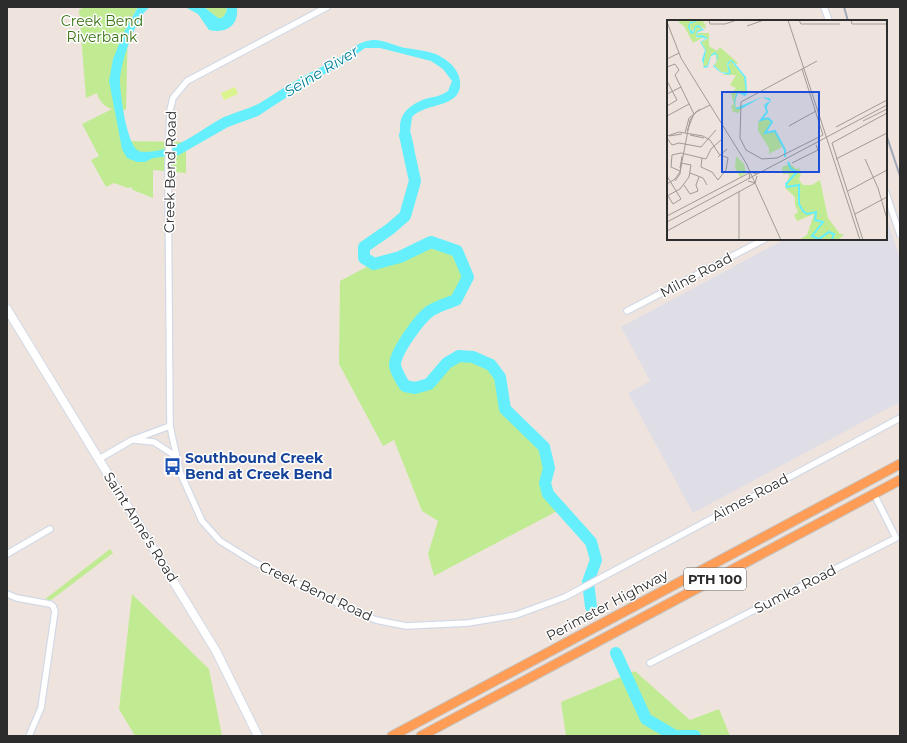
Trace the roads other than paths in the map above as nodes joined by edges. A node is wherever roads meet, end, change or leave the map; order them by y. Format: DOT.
graph roads {
  1 [pos="327,7"];
  2 [pos="824,7"];
  3 [pos="829,20"];
  4 [pos="887,196"];
  5 [pos="900,235"];
  6 [pos="763,240"];
  7 [pos="7,309"];
  8 [pos="627,311"];
  9 [pos="7,315"];
  10 [pos="15,324"];
  11 [pos="900,418"];
  12 [pos="170,426"];
  13 [pos="132,440"];
  14 [pos="177,457"];
  15 [pos="99,459"];
  16 [pos="900,464"];
  17 [pos="900,480"];
  18 [pos="874,494"];
  19 [pos="50,529"];
  20 [pos="7,554"];
  21 [pos="601,577"];
  22 [pos="7,594"];
  23 [pos="650,663"];
  24 [pos="29,736"];
  25 [pos="258,736"];
  26 [pos="392,736"];
  27 [pos="421,736"];
  1 -- 12 [label="street, Creek Bend Road"];
  2 -- 3 [label="street"];
  4 -- 5 [label="street"];
  6 -- 8 [label="street, Milne Road"];
  7 -- 10 [label="main road, Saint Anne's Road"];
  9 -- 10 [label="main road, Saint Anne's Road"];
  10 -- 15 [label="main road, Saint Anne's Road"];
  11 -- 21 [label="street, Aimes Road"];
  12 -- 13 [label="street"];
  12 -- 14 [label="street, Creek Bend Road"];
  13 -- 14 [label="street"];
  13 -- 15 [label="street"];
  14 -- 21 [label="street, Creek Bend Road"];
  15 -- 25 [label="main road, Saint Anne's Road"];
  16 -- 26 [label="highway, Perimeter Highway / PTH 100"];
  17 -- 18 [label="highway, Perimeter Highway / PTH 100"];
  18 -- 23 [label="street, Sumka Road"];
  18 -- 27 [label="highway, Perimeter Highway / PTH 100"];
  19 -- 20 [label="street"];
  22 -- 24 [label="street"];
}
